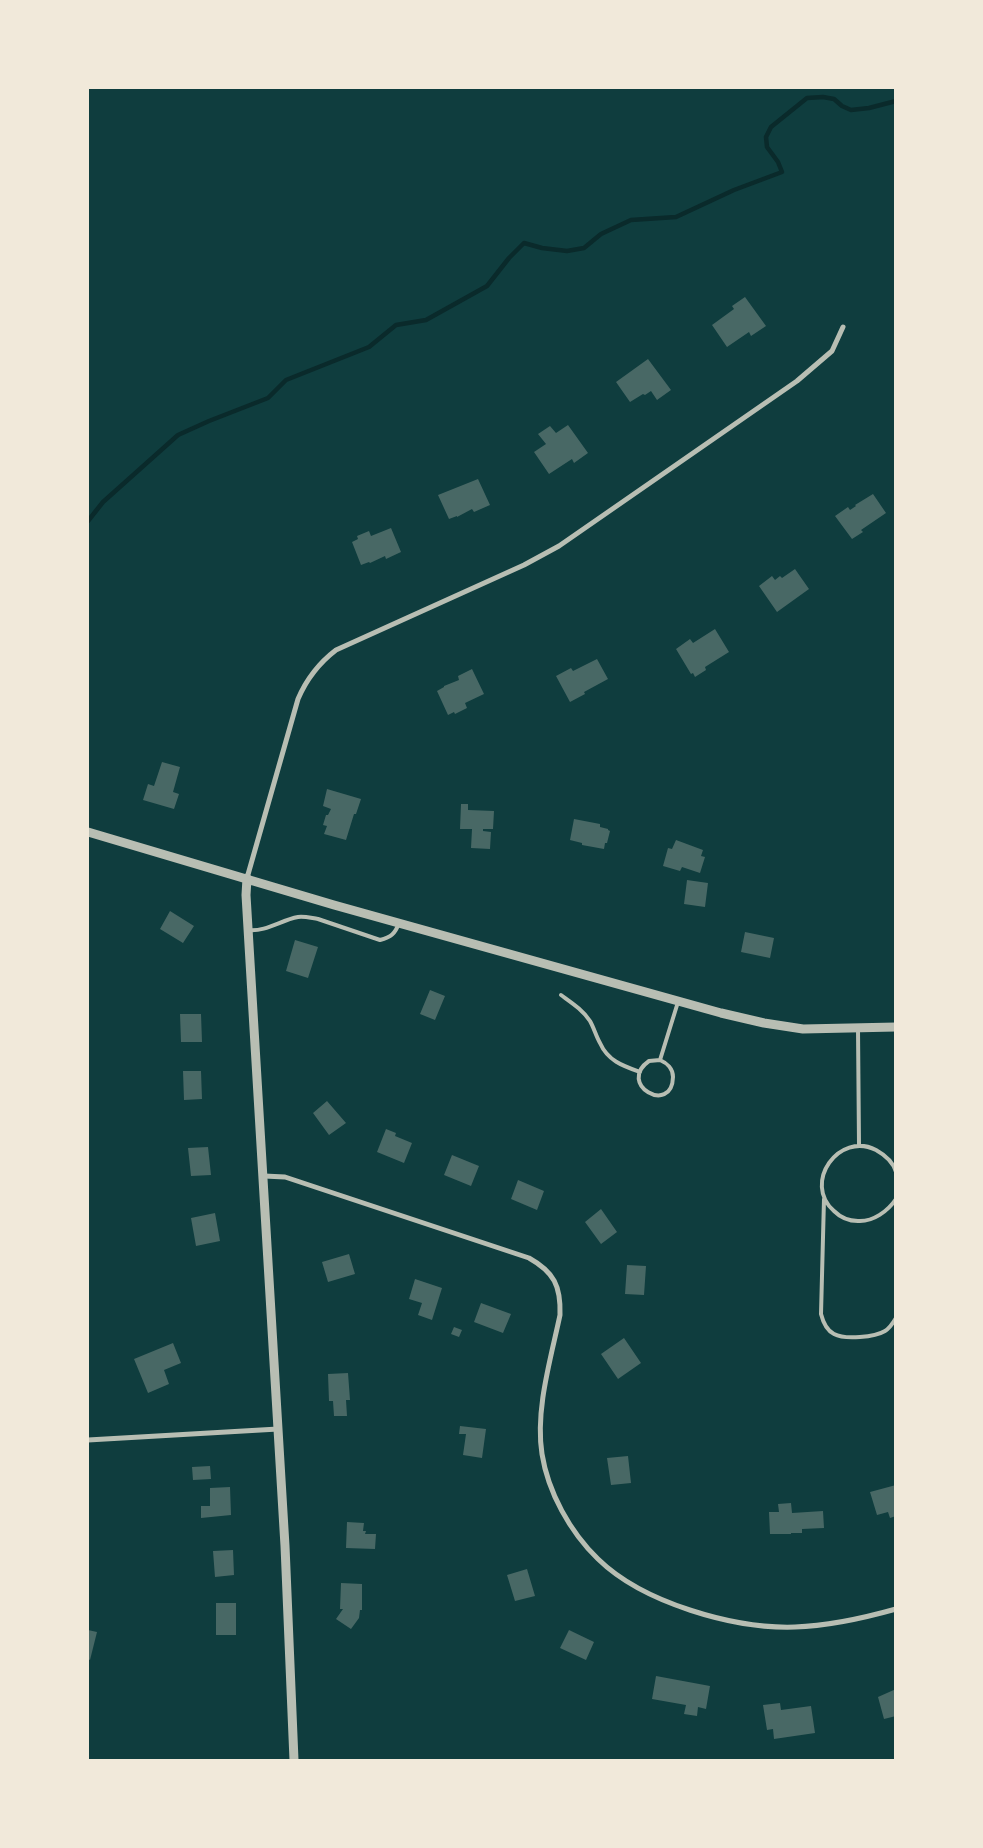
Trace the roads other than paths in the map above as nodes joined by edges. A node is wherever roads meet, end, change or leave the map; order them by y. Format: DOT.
graph roads {
  1 [pos="843,327"];
  2 [pos="88,832"];
  3 [pos="247,878"];
  4 [pos="399,923"];
  5 [pos="248,930"];
  6 [pos="561,995"];
  7 [pos="678,1002"];
  8 [pos="896,1027"];
  9 [pos="858,1028"];
  10 [pos="660,1060"];
  11 [pos="640,1072"];
  12 [pos="859,1144"];
  13 [pos="896,1172"];
  14 [pos="264,1176"];
  15 [pos="824,1199"];
  16 [pos="896,1199"];
  17 [pos="896,1318"];
  18 [pos="278,1429"];
  19 [pos="88,1440"];
  20 [pos="896,1609"];
  21 [pos="294,1760"];
  1 -- 3 [label="street"];
  2 -- 3 [label="street"];
  3 -- 4 [label="street"];
  3 -- 5 [label="street"];
  4 -- 5 [label="lane"];
  4 -- 7 [label="street"];
  5 -- 14 [label="street"];
  6 -- 11 [label="lane"];
  7 -- 9 [label="street"];
  7 -- 10 [label="lane"];
  8 -- 9 [label="street"];
  9 -- 12 [label="lane"];
  10 -- 11 [label="lane"];
  10 -- 11 [label="lane"];
  12 -- 13 [label="lane"];
  12 -- 15 [label="lane"];
  14 -- 18 [label="street"];
  14 -- 20 [label="street"];
  15 -- 16 [label="lane"];
  15 -- 17 [label="lane"];
  18 -- 19 [label="street"];
  18 -- 21 [label="street"];
}
